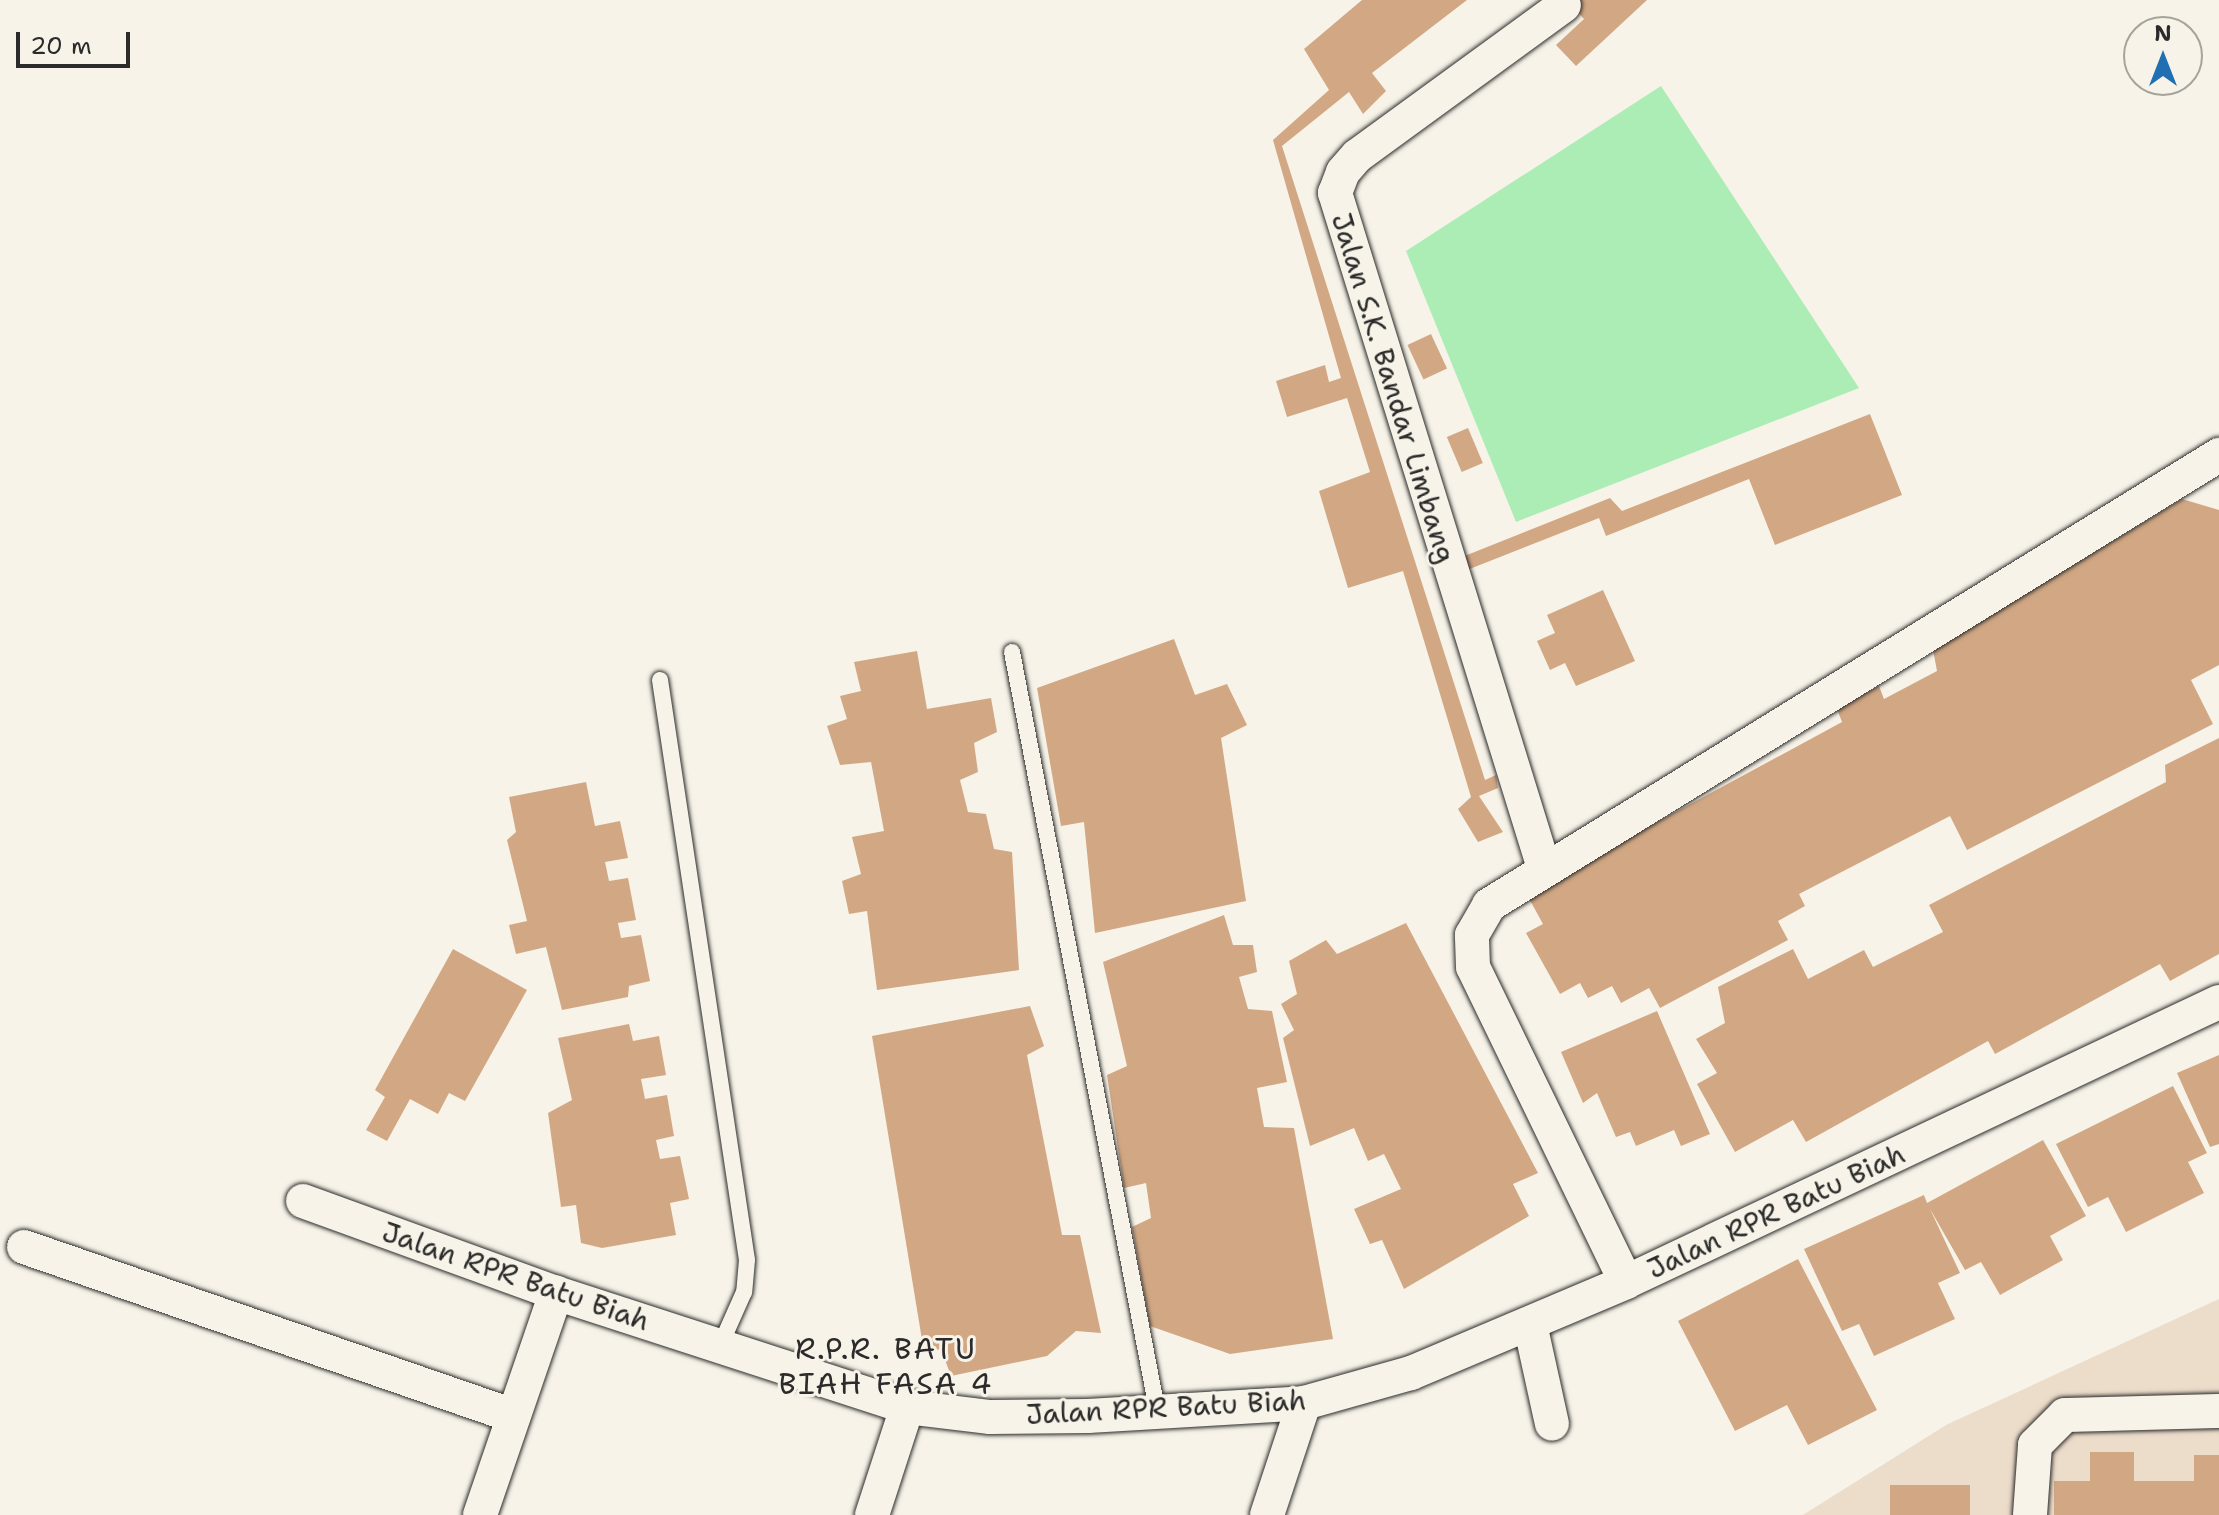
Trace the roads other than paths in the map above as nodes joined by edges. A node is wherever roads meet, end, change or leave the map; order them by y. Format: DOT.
graph roads {
  1 [pos="1564,5"];
  2 [pos="2219,455"];
  3 [pos="1012,652"];
  4 [pos="660,680"];
  5 [pos="1544,868"];
  6 [pos="2219,1002"];
  7 [pos="303,1201"];
  8 [pos="24,1247"];
  9 [pos="1626,1282"];
  10 [pos="556,1293"];
  11 [pos="1530,1324"];
  12 [pos="720,1346"];
  13 [pos="1304,1403"];
  14 [pos="907,1407"];
  15 [pos="1157,1409"];
  16 [pos="2219,1411"];
  17 [pos="514,1416"];
  18 [pos="1552,1424"];
  19 [pos="480,1515"];
  20 [pos="872,1515"];
  21 [pos="1267,1515"];
  22 [pos="2030,1515"];
  1 -- 5 [label="street, Jalan S.K. Bandar Limbang"];
  2 -- 5 [label="street"];
  3 -- 15 [label="lane"];
  4 -- 12 [label="lane"];
  5 -- 9 [label="street"];
  6 -- 9 [label="street, Jalan RPR Batu Biah"];
  7 -- 10 [label="street, Jalan RPR Batu Biah"];
  8 -- 17 [label="street"];
  9 -- 11 [label="street, Jalan RPR Batu Biah"];
  10 -- 12 [label="street, Jalan RPR Batu Biah"];
  10 -- 17 [label="street"];
  11 -- 13 [label="street, Jalan RPR Batu Biah"];
  11 -- 18 [label="street"];
  12 -- 14 [label="street, Jalan RPR Batu Biah"];
  13 -- 15 [label="street, Jalan RPR Batu Biah"];
  13 -- 21 [label="street"];
  14 -- 15 [label="street, Jalan RPR Batu Biah"];
  14 -- 20 [label="street"];
  16 -- 22 [label="street"];
  17 -- 19 [label="street"];
}
